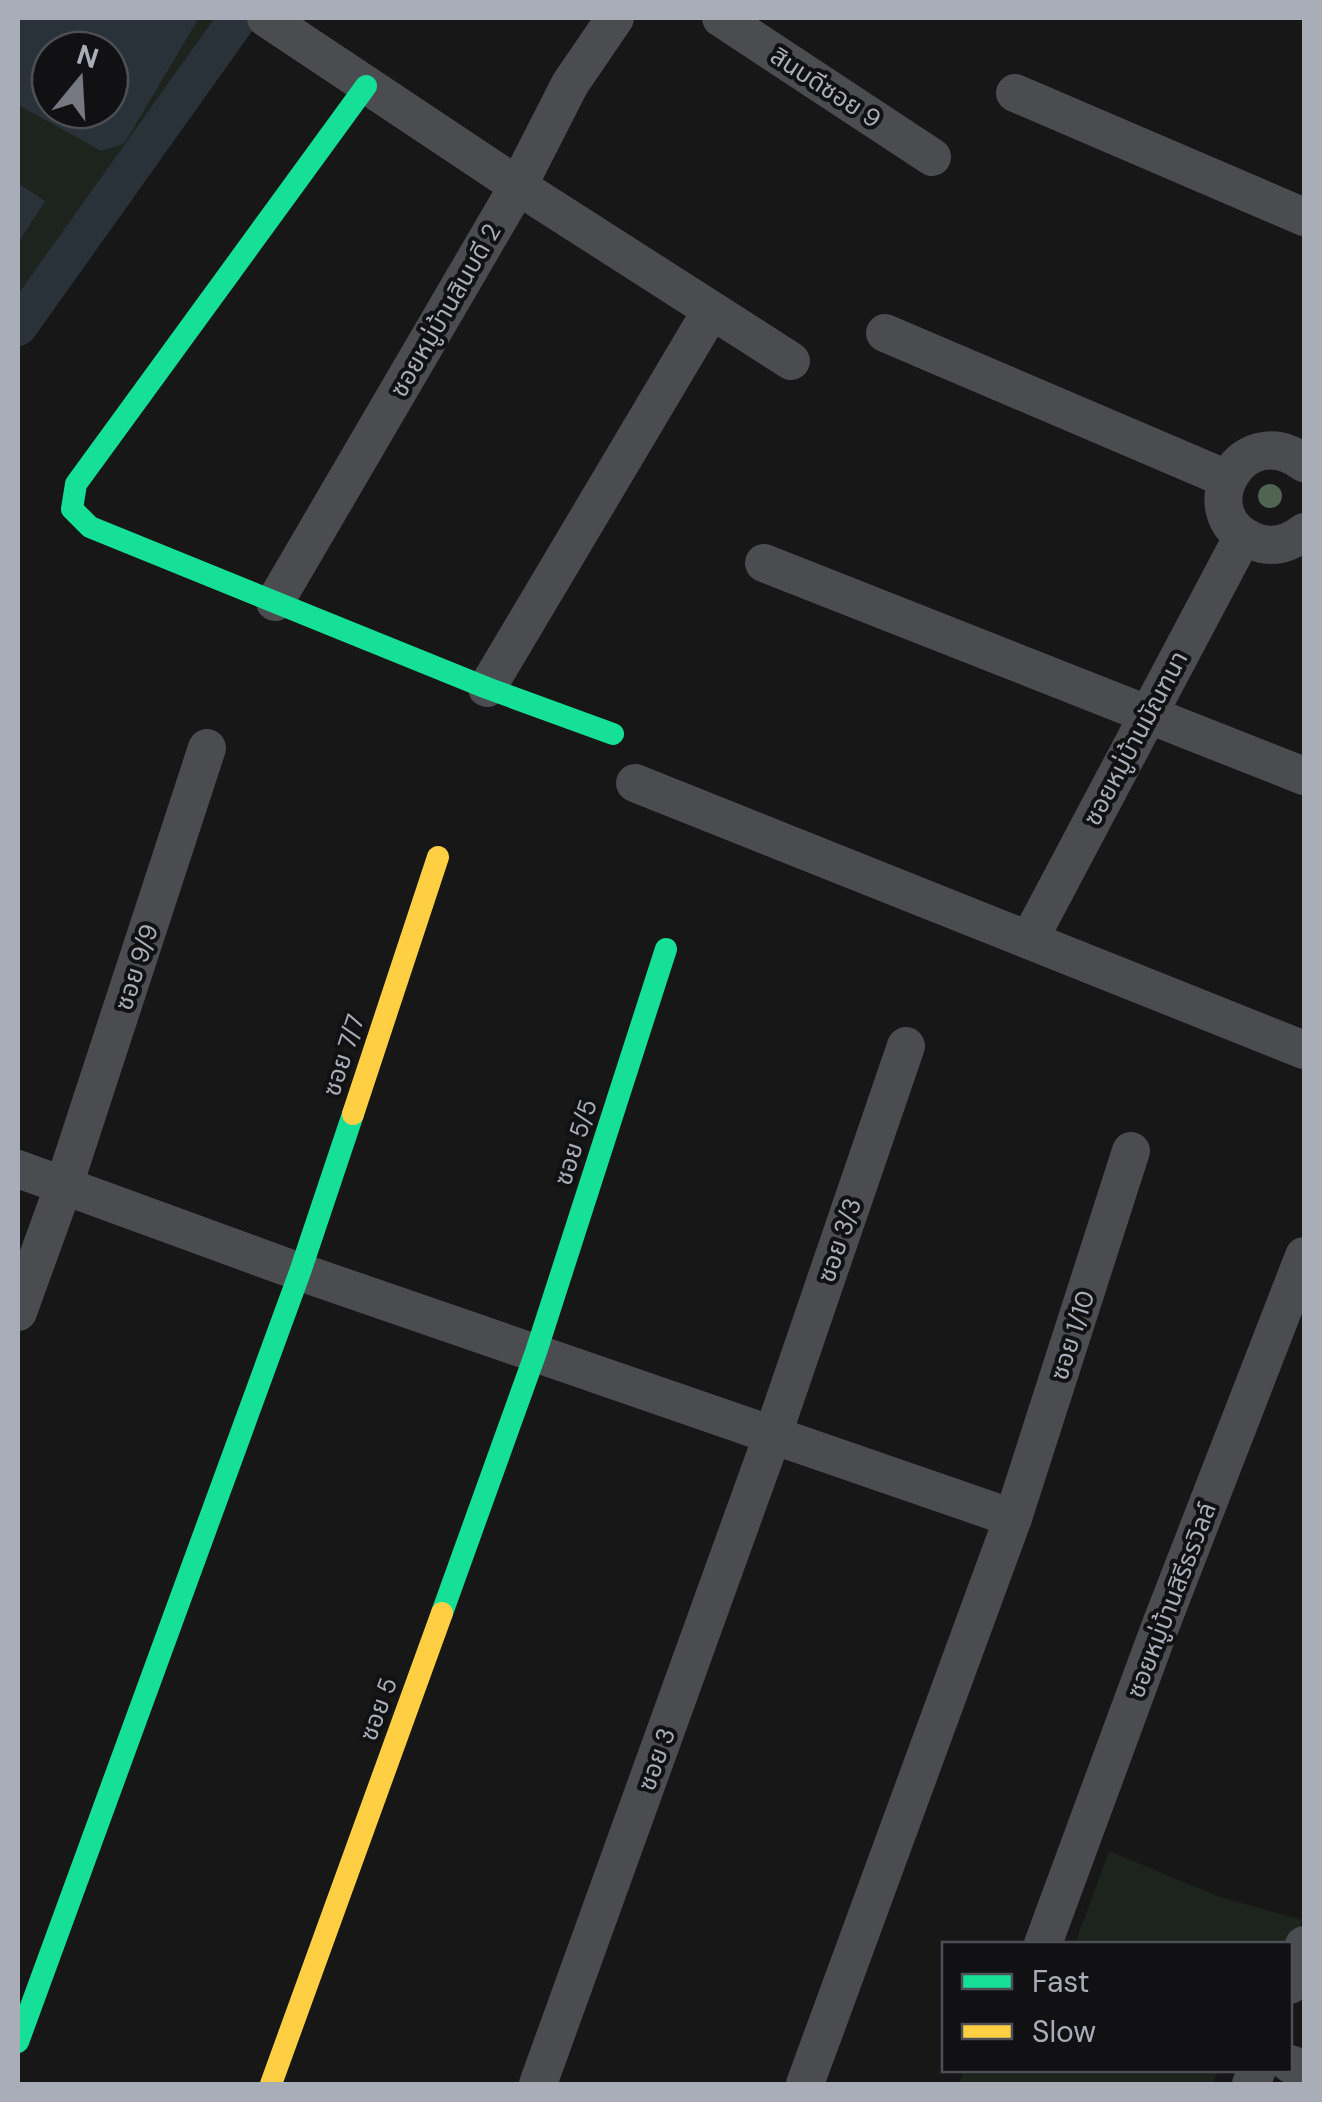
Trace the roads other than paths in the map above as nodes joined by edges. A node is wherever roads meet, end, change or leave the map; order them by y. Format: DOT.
graph roads {
  1 [pos="266,18"];
  2 [pos="615,18"];
  3 [pos="721,18"];
  4 [pos="366,86"];
  5 [pos="1015,93"];
  6 [pos="932,157"];
  7 [pos="518,186"];
  8 [pos="1304,216"];
  9 [pos="711,311"];
  10 [pos="885,333"];
  11 [pos="791,361"];
  12 [pos="1301,451"];
  13 [pos="1227,479"];
  14 [pos="1304,532"];
  15 [pos="1243,536"];
  16 [pos="764,563"];
  17 [pos="275,602"];
  18 [pos="487,688"];
  19 [pos="1148,712"];
  20 [pos="613,734"];
  21 [pos="207,748"];
  22 [pos="1304,776"];
  23 [pos="636,783"];
  24 [pos="438,856"];
  25 [pos="1029,940"];
  26 [pos="666,949"];
  27 [pos="906,1046"];
  28 [pos="1304,1050"];
  29 [pos="1131,1152"];
  30 [pos="18,1169"];
  31 [pos="64,1185"];
  32 [pos="1304,1256"];
  33 [pos="300,1272"];
  34 [pos="18,1312"];
  35 [pos="536,1352"];
  36 [pos="773,1434"];
  37 [pos="1012,1518"];
  38 [pos="1044,1942"];
  39 [pos="1304,1945"];
  40 [pos="1292,1980"];
  41 [pos="18,2042"];
  42 [pos="271,2084"];
  43 [pos="538,2084"];
  44 [pos="805,2084"];
  1 -- 4 [label="street"];
  2 -- 7 [label="street, ซอยหมู่บ้านสินบดี 2"];
  3 -- 6 [label="street, สินบดีซอย 9"];
  4 -- 7 [label="street"];
  4 -- 17 [label="street"];
  5 -- 8 [label="street"];
  7 -- 9 [label="street"];
  7 -- 17 [label="street, ซอยหมู่บ้านสินบดี 2"];
  9 -- 11 [label="street"];
  9 -- 18 [label="street"];
  10 -- 13 [label="street"];
  12 -- 13 [label="street"];
  13 -- 15 [label="street"];
  14 -- 15 [label="street"];
  15 -- 19 [label="street, ซอยหมู่บ้านมัณฑนา"];
  16 -- 19 [label="street"];
  17 -- 18 [label="street"];
  18 -- 20 [label="street"];
  19 -- 22 [label="street"];
  19 -- 25 [label="street, ซอยหมู่บ้านมัณฑนา"];
  21 -- 31 [label="street, ซอย 9/9"];
  23 -- 25 [label="street"];
  24 -- 33 [label="street, ซอย 7/7"];
  25 -- 28 [label="street"];
  26 -- 35 [label="street, ซอย 5/5"];
  27 -- 36 [label="street, ซอย 3/3"];
  29 -- 37 [label="street, ซอย 1/10"];
  30 -- 31 [label="street"];
  31 -- 33 [label="street"];
  31 -- 34 [label="street, ซอย 9/9"];
  32 -- 38 [label="street, ซอยหมู่บ้านสิรีธรวิลล์"];
  33 -- 35 [label="street"];
  33 -- 41 [label="street, ซอย 7/7"];
  35 -- 36 [label="street"];
  35 -- 42 [label="street, ซอย 5"];
  36 -- 37 [label="street"];
  36 -- 43 [label="street, ซอย 3"];
  37 -- 44 [label="street, ซอย 1/10"];
  39 -- 40 [label="street"];
}
